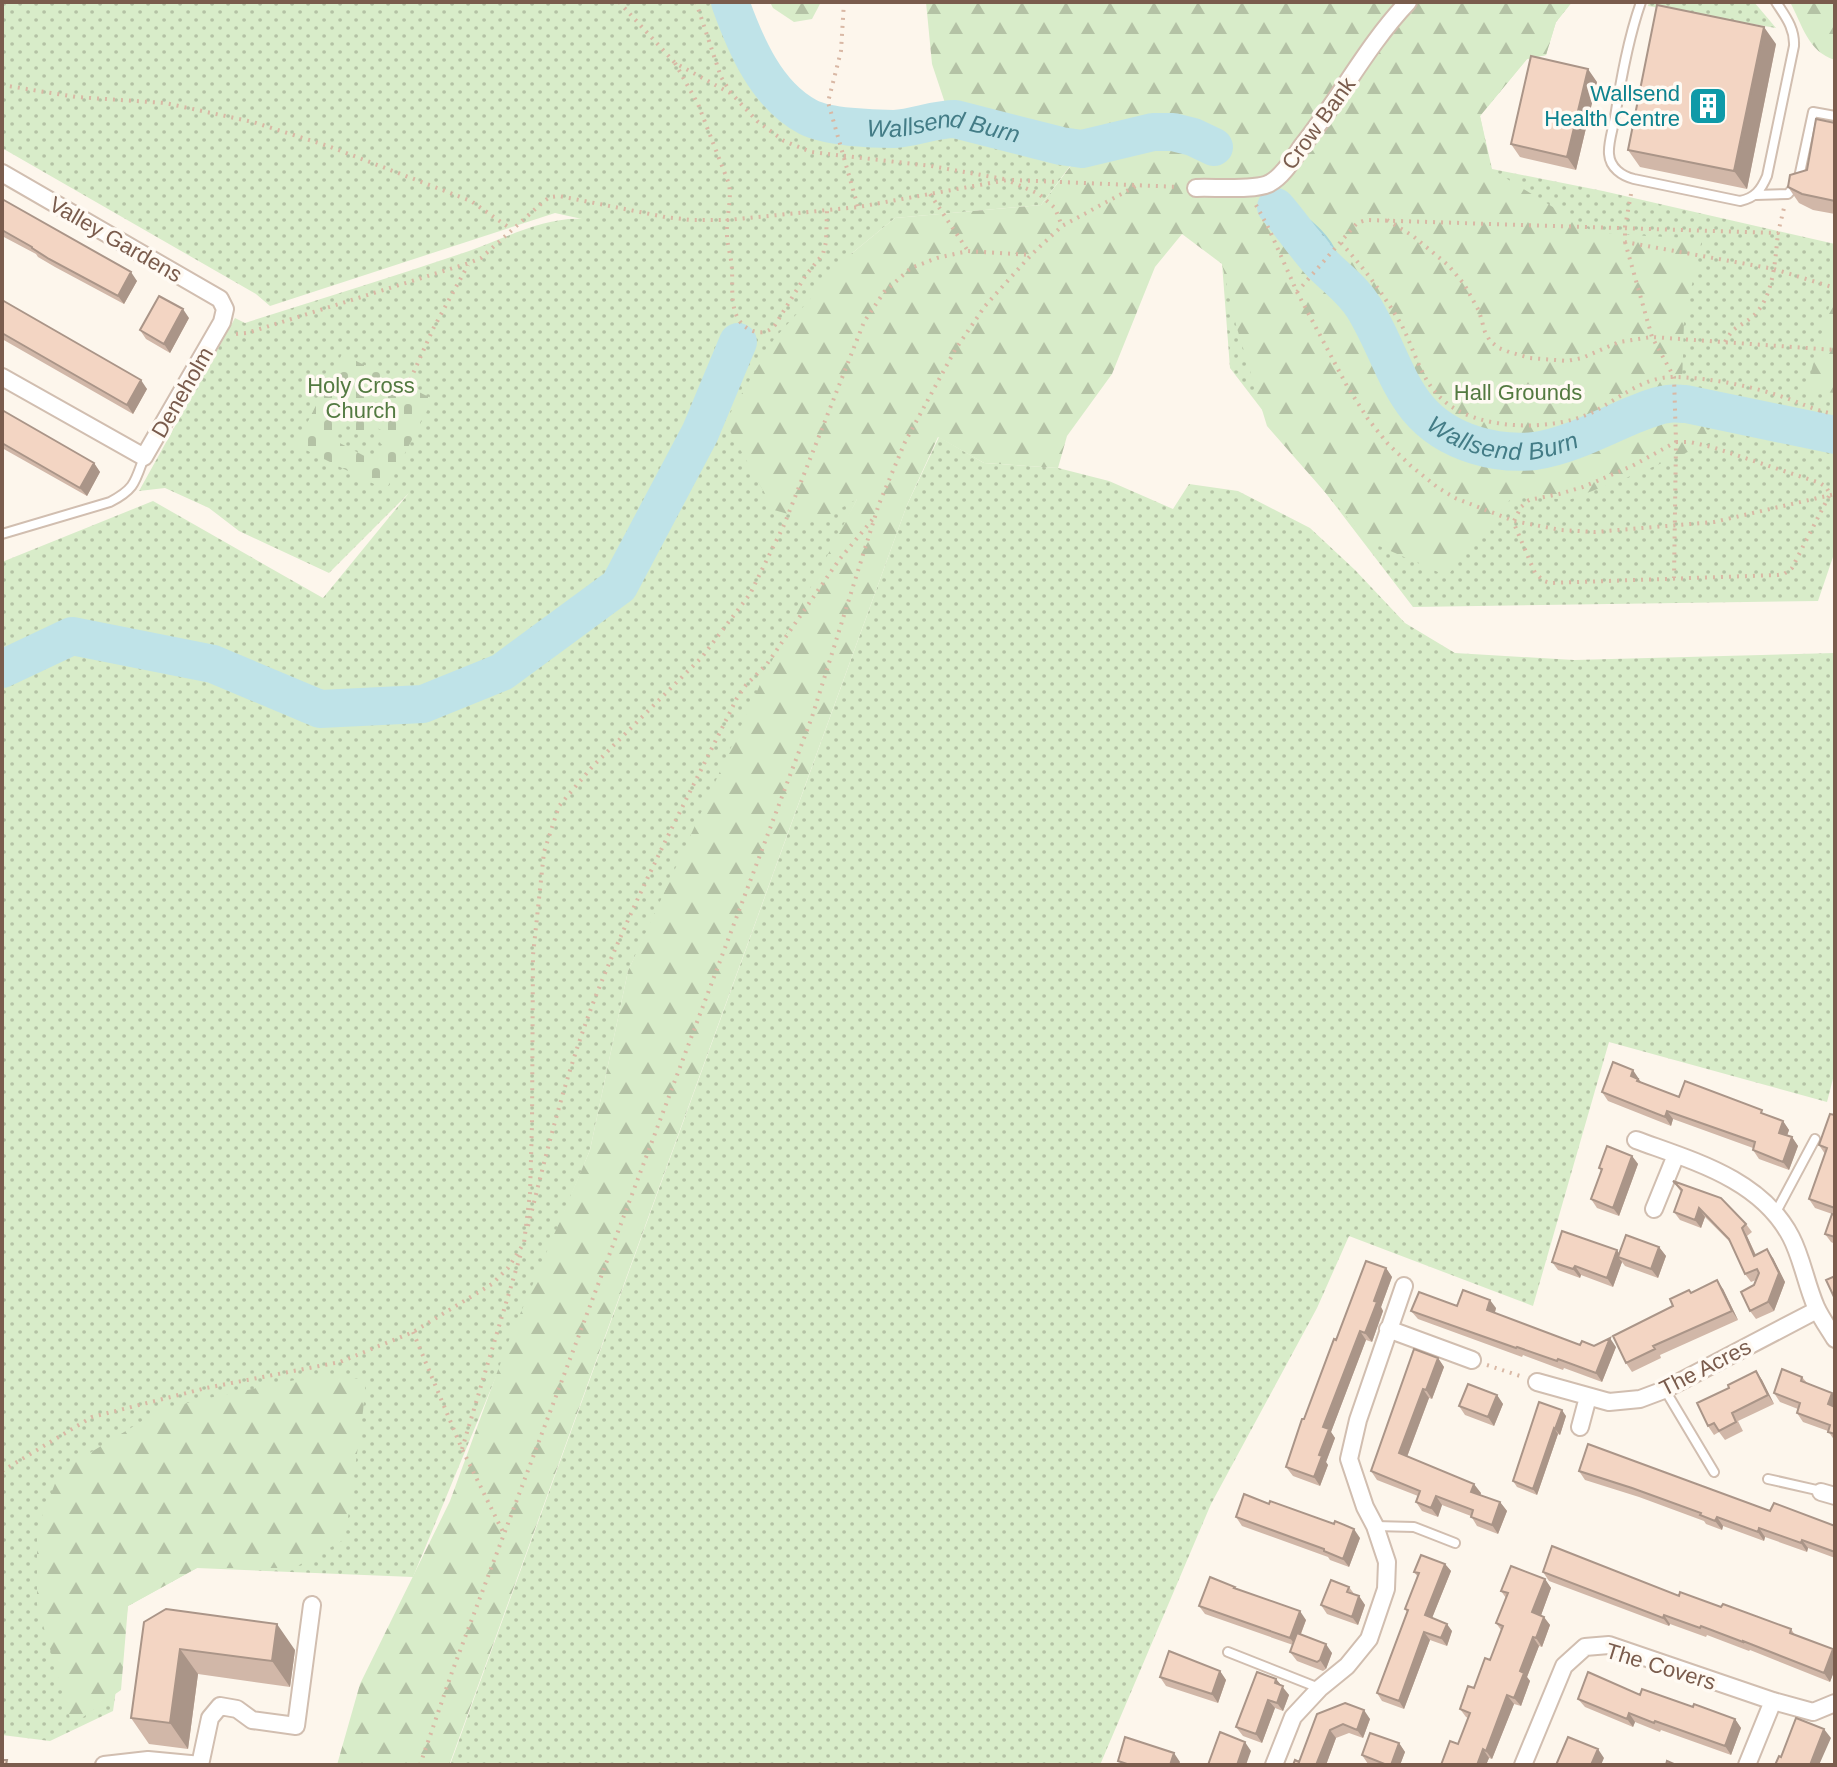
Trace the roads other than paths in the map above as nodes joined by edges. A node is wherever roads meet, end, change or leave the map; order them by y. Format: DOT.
graph roads {
  1 [pos="1408,2"];
  2 [pos="1641,2"];
  3 [pos="1776,2"];
  4 [pos="1835,116"];
  5 [pos="2,173"];
  6 [pos="1196,188"];
  7 [pos="1756,195"];
  8 [pos="225,309"];
  9 [pos="2,377"];
  10 [pos="144,457"];
  11 [pos="2,534"];
  12 [pos="1815,1139"];
  13 [pos="1636,1140"];
  14 [pos="1676,1155"];
  15 [pos="1654,1209"];
  16 [pos="1776,1212"];
  17 [pos="1404,1286"];
  18 [pos="1817,1310"];
  19 [pos="1388,1329"];
  20 [pos="1835,1339"];
  21 [pos="1472,1360"];
  22 [pos="1537,1382"];
  23 [pos="1664,1390"];
  24 [pos="1588,1397"];
  25 [pos="1580,1427"];
  26 [pos="1714,1472"];
  27 [pos="1768,1479"];
  28 [pos="1828,1494"];
  29 [pos="1375,1526"];
  30 [pos="1455,1543"];
  31 [pos="312,1605"];
  32 [pos="1228,1652"];
  33 [pos="1320,1688"];
  34 [pos="1773,1701"];
  35 [pos="1835,1703"];
  36 [pos="148,1763"];
  37 [pos="104,1765"];
  38 [pos="201,1765"];
  39 [pos="1274,1765"];
  40 [pos="1523,1765"];
  41 [pos="1747,1765"];
  1 -- 6 [label="street, Crow Bank"];
  2 -- 7 [label="lane"];
  3 -- 7 [label="lane"];
  4 -- 7 [label="lane"];
  5 -- 8 [label="street, Valley Gardens"];
  8 -- 10 [label="street, Deneholm"];
  9 -- 10 [label="street, Deneholm"];
  10 -- 11 [label="lane"];
  12 -- 16 [label="lane"];
  13 -- 14 [label="street"];
  14 -- 15 [label="street"];
  14 -- 16 [label="street"];
  16 -- 18 [label="street"];
  17 -- 19 [label="street"];
  18 -- 20 [label="street"];
  18 -- 23 [label="street, The Acres"];
  19 -- 21 [label="street"];
  19 -- 29 [label="street"];
  22 -- 24 [label="street, The Acres"];
  23 -- 24 [label="street, The Acres"];
  23 -- 26 [label="lane"];
  24 -- 25 [label="street"];
  27 -- 28 [label="lane"];
  29 -- 30 [label="lane"];
  29 -- 33 [label="street"];
  31 -- 38 [label="street"];
  32 -- 33 [label="lane"];
  33 -- 39 [label="street"];
  34 -- 35 [label="street, The Covers"];
  34 -- 40 [label="street, The Covers"];
  34 -- 41 [label="street"];
  36 -- 37 [label="street"];
  36 -- 38 [label="street"];
}
